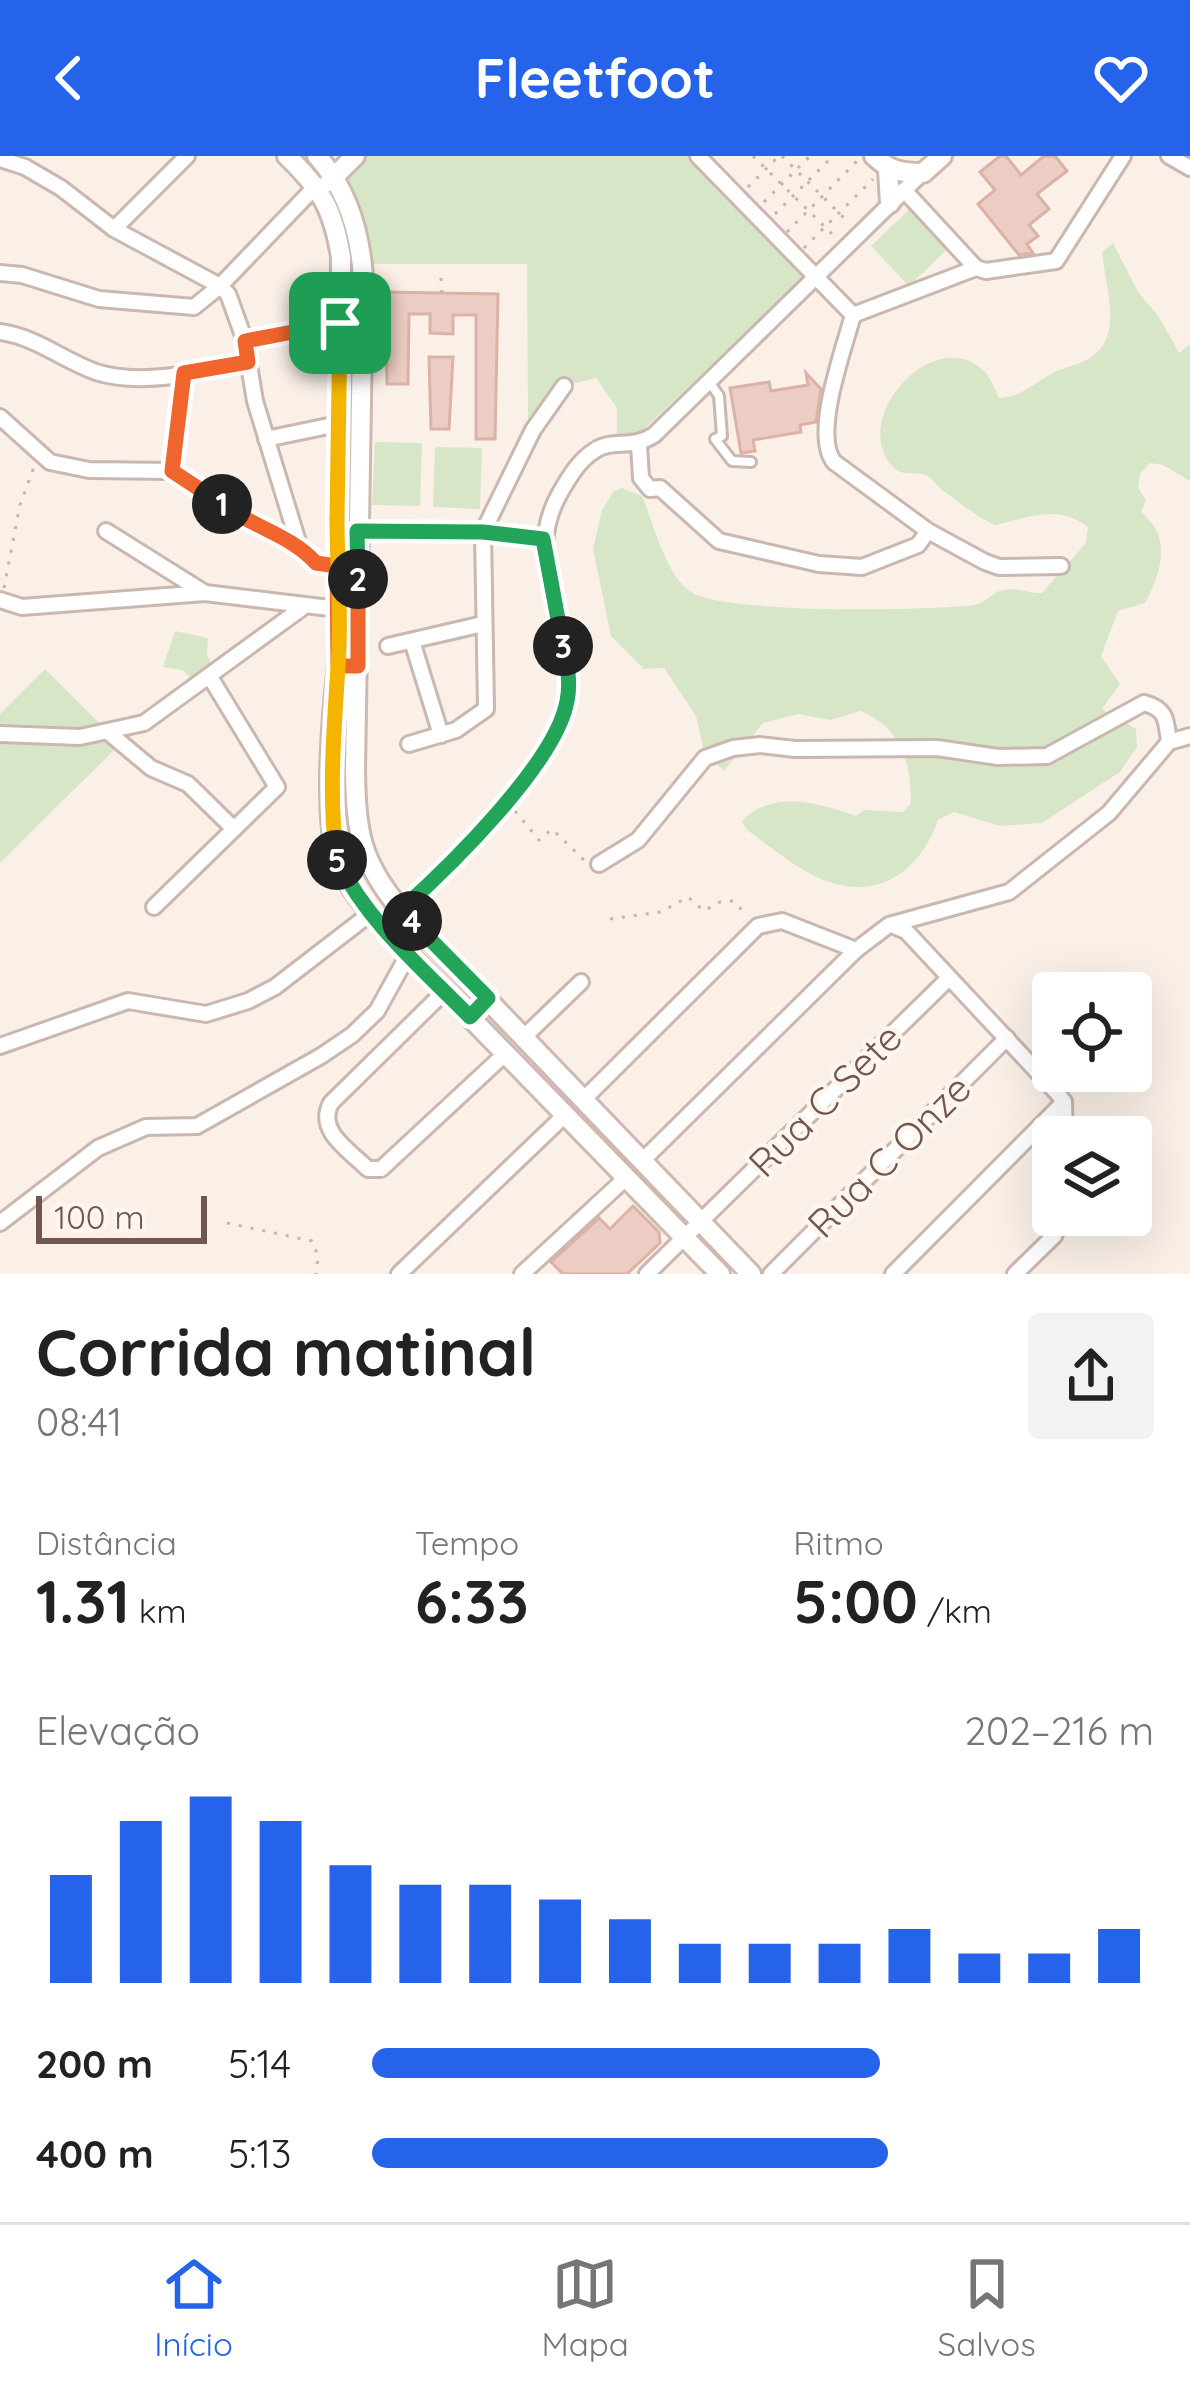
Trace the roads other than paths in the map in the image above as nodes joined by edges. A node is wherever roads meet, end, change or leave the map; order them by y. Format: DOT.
graph roads {
  1 [pos="10,156"];
  2 [pos="187,156"];
  3 [pos="287,156"];
  4 [pos="317,156"];
  5 [pos="355,156"];
  6 [pos="698,156"];
  7 [pos="942,156"];
  8 [pos="1123,156"];
  9 [pos="1169,156"];
  10 [pos="0,159"];
  11 [pos="25,167"];
  12 [pos="1190,168"];
  13 [pos="878,175"];
  14 [pos="324,184"];
  15 [pos="114,229"];
  16 [pos="976,268"];
  17 [pos="0,272"];
  18 [pos="816,276"];
  19 [pos="220,286"];
  20 [pos="853,315"];
  21 [pos="340,323"];
  22 [pos="0,332"];
  23 [pos="245,341"];
  24 [pos="248,362"];
  25 [pos="709,382"];
  26 [pos="564,386"];
  27 [pos="0,417"];
  28 [pos="338,424"];
  29 [pos="266,439"];
  30 [pos="639,445"];
  31 [pos="751,462"];
  32 [pos="106,531"];
  33 [pos="357,531"];
  34 [pos="928,531"];
  35 [pos="483,532"];
  36 [pos="543,539"];
  37 [pos="299,544"];
  38 [pos="337,566"];
  39 [pos="1061,566"];
  40 [pos="205,593"];
  41 [pos="1,601"];
  42 [pos="302,608"];
  43 [pos="338,609"];
  44 [pos="483,625"];
  45 [pos="412,640"];
  46 [pos="388,646"];
  47 [pos="348,666"];
  48 [pos="210,677"];
  49 [pos="108,733"];
  50 [pos="0,734"];
  51 [pos="441,735"];
  52 [pos="1190,736"];
  53 [pos="1169,742"];
  54 [pos="410,744"];
  55 [pos="234,829"];
  56 [pos="599,864"];
  57 [pos="154,907"];
  58 [pos="401,910"];
  59 [pos="371,913"];
  60 [pos="889,925"];
  61 [pos="856,950"];
  62 [pos="409,953"];
  63 [pos="949,978"];
  64 [pos="581,982"];
  65 [pos="445,992"];
  66 [pos="488,998"];
  67 [pos="470,1017"];
  68 [pos="524,1036"];
  69 [pos="1007,1038"];
  70 [pos="0,1046"];
  71 [pos="506,1053"];
  72 [pos="583,1100"];
  73 [pos="1064,1102"];
  74 [pos="566,1114"];
  75 [pos="1065,1116"];
  76 [pos="641,1162"];
  77 [pos="626,1178"];
  78 [pos="701,1222"];
  79 [pos="0,1223"];
  80 [pos="1054,1236"];
  81 [pos="685,1238"];
  82 [pos="399,1274"];
  83 [pos="522,1274"];
  84 [pos="647,1274"];
  85 [pos="720,1274"];
  86 [pos="751,1274"];
  87 [pos="771,1274"];
  88 [pos="893,1274"];
  89 [pos="1016,1274"];
  1 -- 11 [label="street"];
  2 -- 15 [label="street"];
  3 -- 14 [label="street"];
  4 -- 14 [label="street"];
  5 -- 14 [label="street"];
  6 -- 18 [label="street"];
  7 -- 13 [label="street"];
  8 -- 16 [label="street"];
  9 -- 12 [label="street"];
  10 -- 11 [label="street"];
  11 -- 15 [label="street"];
  13 -- 16 [label="street"];
  13 -- 18 [label="street"];
  14 -- 19 [label="street"];
  14 -- 21 [label="street"];
  14 -- 33 [label="street"];
  15 -- 19 [label="street"];
  16 -- 20 [label="street"];
  17 -- 19 [label="street"];
  18 -- 20 [label="street"];
  18 -- 25 [label="street"];
  19 -- 23 [label="street"];
  20 -- 34 [label="street"];
  21 -- 23 [label="street"];
  21 -- 28 [label="street"];
  22 -- 24 [label="street"];
  23 -- 24 [label="street"];
  24 -- 29 [label="street"];
  25 -- 30 [label="street"];
  25 -- 31 [label="lane"];
  26 -- 35 [label="street"];
  27 -- 37 [label="street"];
  28 -- 29 [label="street"];
  28 -- 38 [label="street"];
  29 -- 37 [label="street"];
  30 -- 34 [label="street"];
  30 -- 36 [label="street"];
  32 -- 40 [label="street"];
  33 -- 35 [label="street"];
  33 -- 47 [label="street"];
  34 -- 39 [label="street"];
  35 -- 36 [label="street"];
  35 -- 44 [label="street"];
  36 -- 58 [label="street"];
  37 -- 38 [label="street"];
  38 -- 43 [label="street"];
  40 -- 41 [label="street"];
  40 -- 42 [label="street"];
  42 -- 43 [label="street"];
  42 -- 48 [label="street"];
  43 -- 47 [label="street"];
  44 -- 45 [label="street"];
  44 -- 51 [label="street"];
  45 -- 46 [label="street"];
  45 -- 51 [label="street"];
  47 -- 58 [label="street"];
  47 -- 59 [label="street"];
  48 -- 49 [label="street"];
  48 -- 55 [label="street"];
  49 -- 50 [label="street"];
  49 -- 55 [label="street"];
  51 -- 54 [label="street"];
  52 -- 53 [label="street"];
  53 -- 56 [label="street"];
  53 -- 60 [label="street"];
  55 -- 57 [label="street"];
  58 -- 66 [label="street"];
  59 -- 62 [label="street"];
  59 -- 70 [label="street"];
  60 -- 61 [label="street"];
  60 -- 63 [label="street"];
  61 -- 72 [label="street"];
  61 -- 76 [label="street"];
  62 -- 65 [label="street"];
  62 -- 79 [label="street"];
  63 -- 69 [label="street"];
  63 -- 78 [label="street, Rua C Sete"];
  64 -- 68 [label="street"];
  65 -- 67 [label="street"];
  65 -- 71 [label="street"];
  66 -- 67 [label="street"];
  66 -- 68 [label="street"];
  67 -- 71 [label="street"];
  68 -- 72 [label="street"];
  69 -- 73 [label="street"];
  69 -- 87 [label="street, Rua C Onze"];
  71 -- 74 [label="street"];
  72 -- 76 [label="street"];
  73 -- 75 [label="street"];
  73 -- 88 [label="street"];
  74 -- 77 [label="street"];
  74 -- 82 [label="street"];
  76 -- 78 [label="street"];
  77 -- 81 [label="street"];
  77 -- 83 [label="street"];
  78 -- 81 [label="street, Rua C Sete"];
  78 -- 86 [label="street"];
  80 -- 89 [label="street"];
  81 -- 84 [label="street, Rua C Sete"];
  81 -- 85 [label="street"];
}
